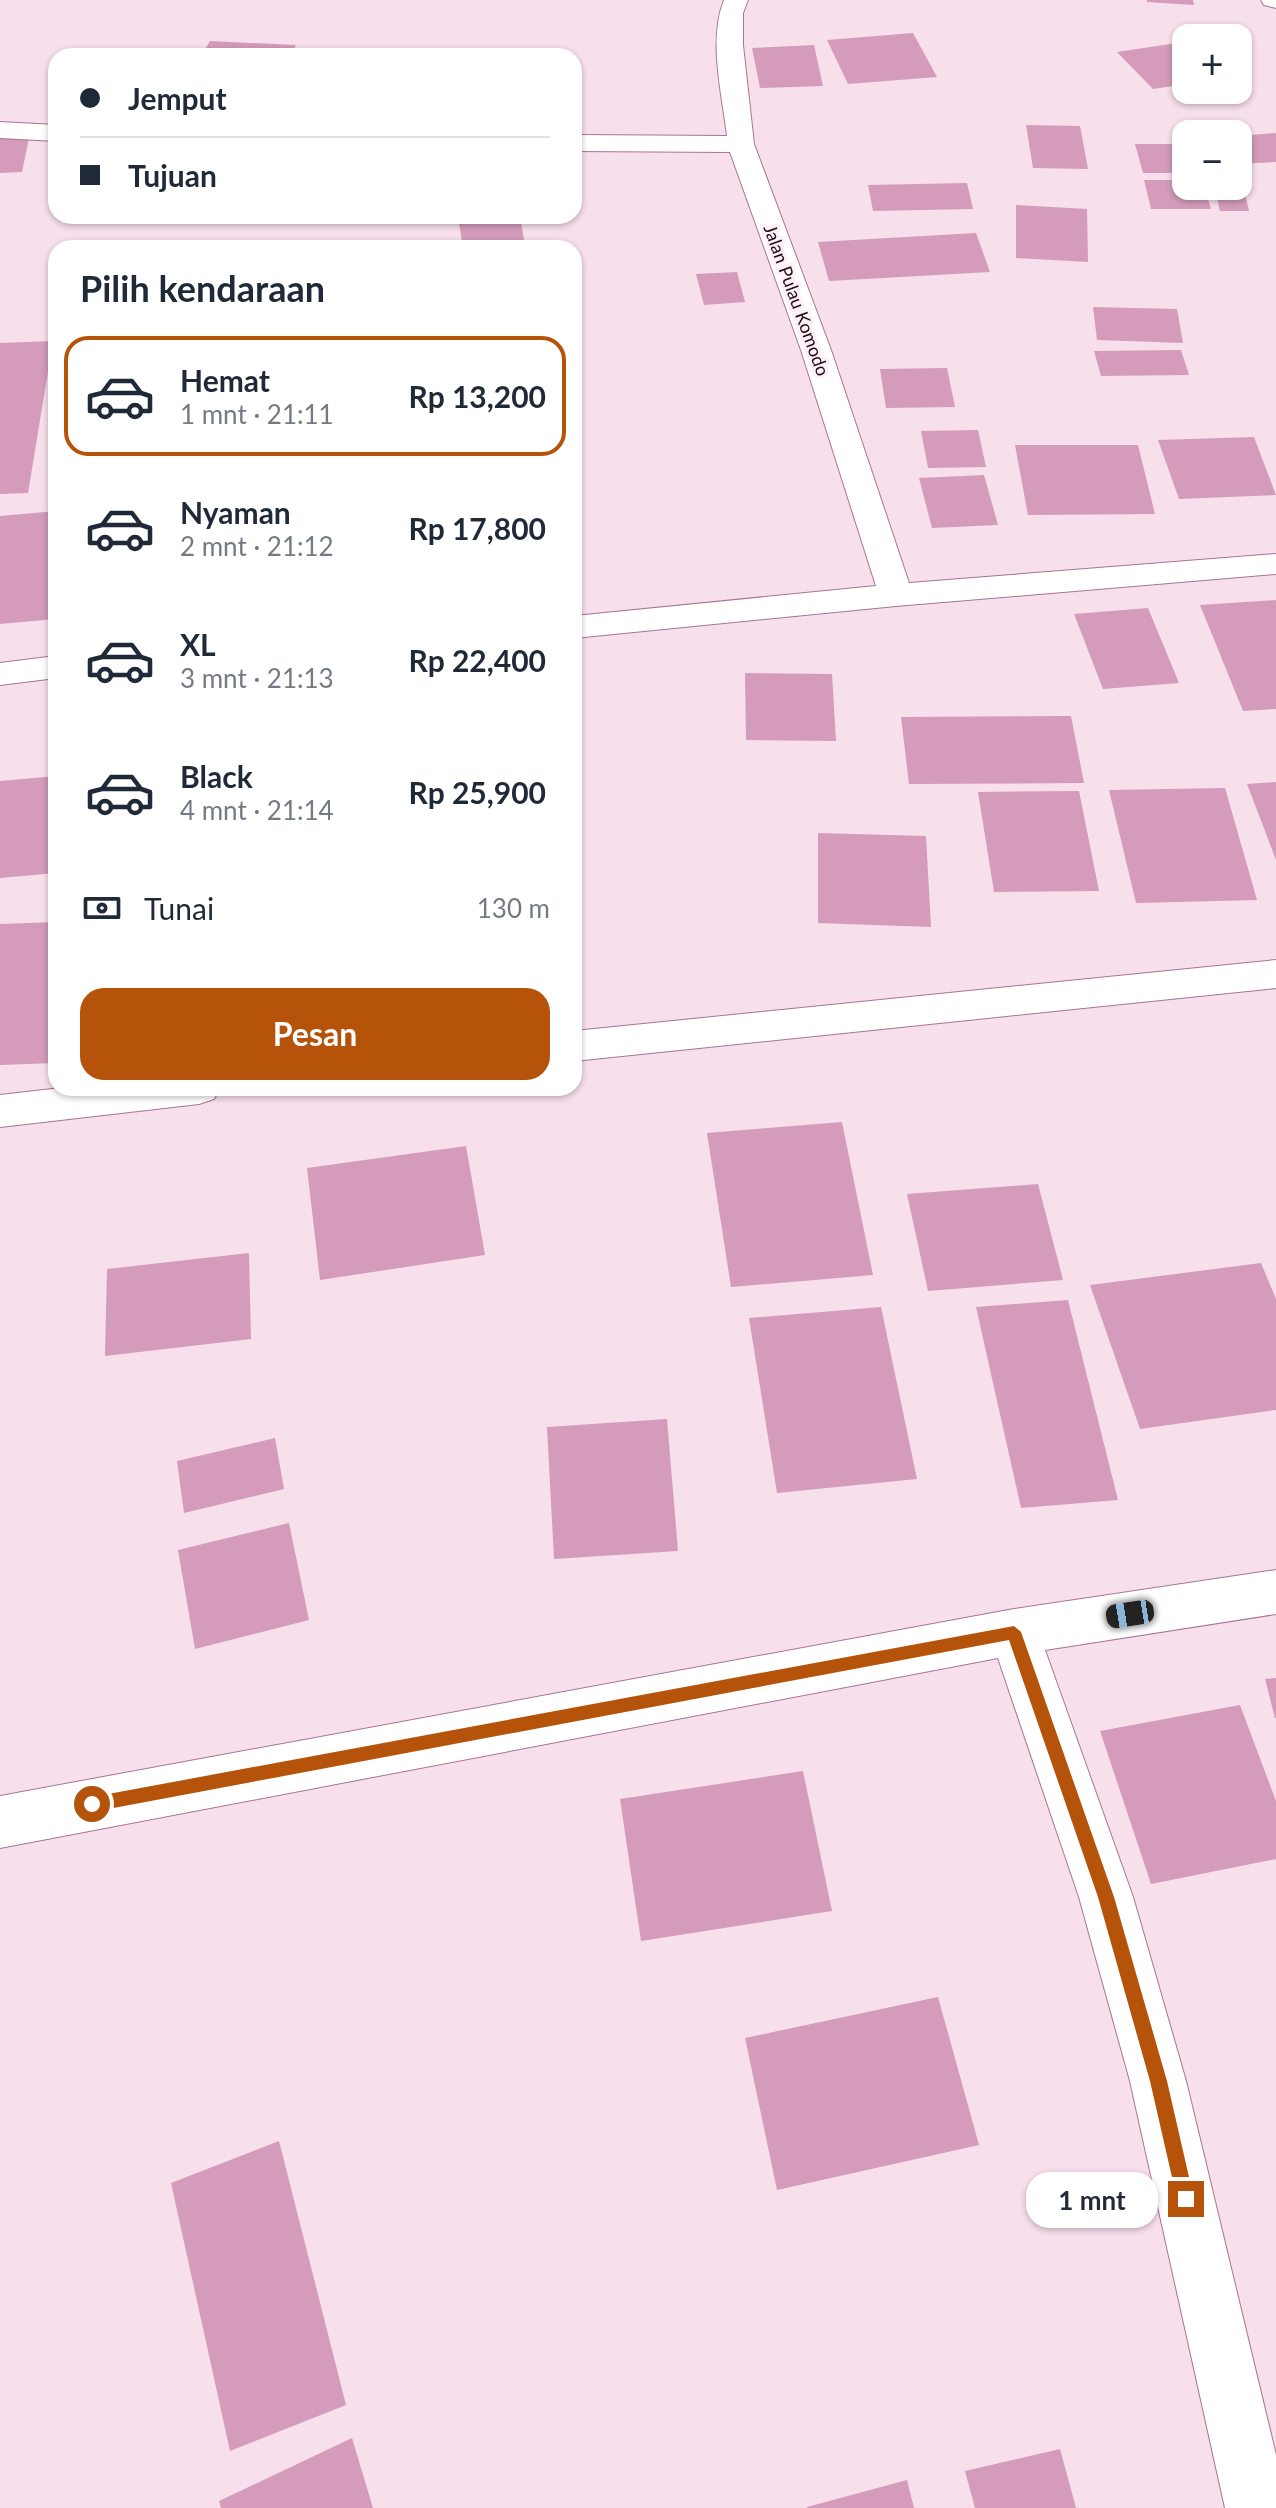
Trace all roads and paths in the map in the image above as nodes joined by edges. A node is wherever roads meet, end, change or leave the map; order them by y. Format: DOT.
graph roads {
  1 [pos="736,0"];
  2 [pos="0,130"];
  3 [pos="48,133"];
  4 [pos="582,143"];
  5 [pos="741,144"];
  6 [pos="1276,564"];
  7 [pos="896,595"];
  8 [pos="582,626"];
  9 [pos="48,668"];
  10 [pos="0,674"];
  11 [pos="1276,974"];
  12 [pos="582,1045"];
  13 [pos="130,1096"];
  14 [pos="0,1111"];
  15 [pos="1276,1592"];
  16 [pos="1014,1632"];
  17 [pos="0,1822"];
  18 [pos="1257,2508"];
  1 -- 5 [label="street, Jalan Pulau Komodo"];
  2 -- 3 [label="street"];
  4 -- 5 [label="street"];
  5 -- 7 [label="street, Jalan Pulau Komodo"];
  6 -- 7 [label="street"];
  7 -- 8 [label="street"];
  9 -- 10 [label="street"];
  11 -- 12 [label="street"];
  13 -- 14 [label="street"];
  15 -- 16 [label="street"];
  16 -- 17 [label="street"];
  16 -- 18 [label="street"];
}
